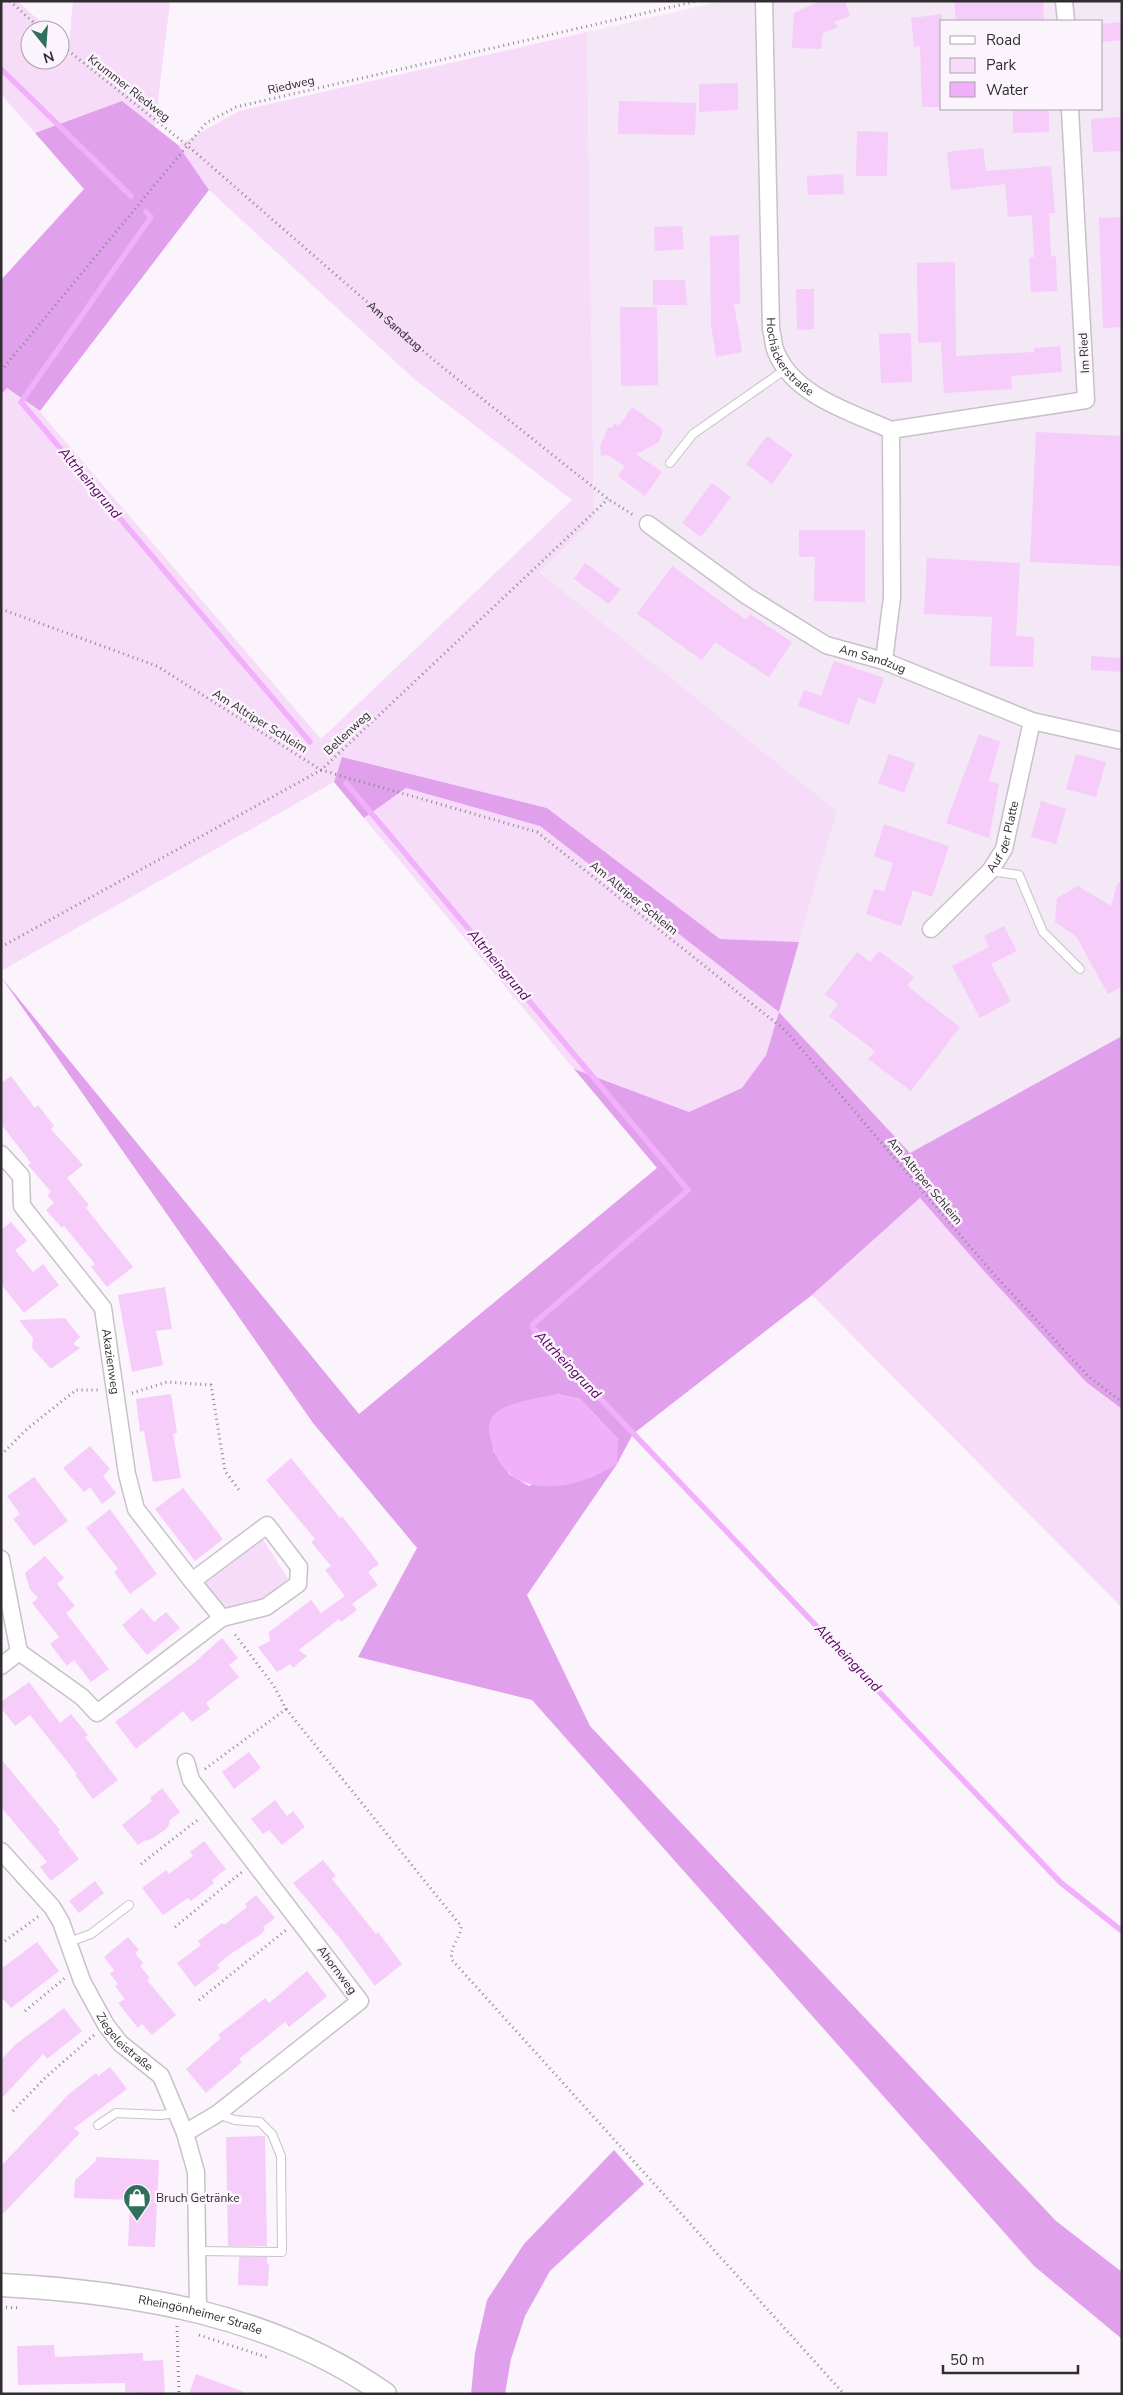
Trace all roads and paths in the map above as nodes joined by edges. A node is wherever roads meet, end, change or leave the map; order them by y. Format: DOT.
graph roads {
  1 [pos="10,1"];
  2 [pos="697,1"];
  3 [pos="764,1"];
  4 [pos="1064,1"];
  5 [pos="31,20"];
  6 [pos="1066,20"];
  7 [pos="70,52"];
  8 [pos="1070,110"];
  9 [pos="188,146"];
  10 [pos="786,369"];
  11 [pos="1,371"];
  12 [pos="891,430"];
  13 [pos="670,463"];
  14 [pos="608,499"];
  15 [pos="648,524"];
  16 [pos="1,609"];
  17 [pos="884,661"];
  18 [pos="1032,721"];
  19 [pos="1122,741"];
  20 [pos="321,770"];
  21 [pos="990,871"];
  22 [pos="931,929"];
  23 [pos="1,947"];
  24 [pos="1080,969"];
  25 [pos="1,1154"];
  26 [pos="115,1399"];
  27 [pos="1122,1402"];
  28 [pos="1,1455"];
  29 [pos="239,1490"];
  30 [pos="1,1559"];
  31 [pos="192,1581"];
  32 [pos="222,1618"];
  33 [pos="19,1652"];
  34 [pos="1,1666"];
  35 [pos="286,1709"];
  36 [pos="186,1762"];
  37 [pos="190,1780"];
  38 [pos="213,1808"];
  39 [pos="1,1851"];
  40 [pos="255,1862"];
  41 [pos="141,1864"];
  42 [pos="129,1905"];
  43 [pos="52,1907"];
  44 [pos="299,1920"];
  45 [pos="175,1927"];
  46 [pos="69,1942"];
  47 [pos="1,1944"];
  48 [pos="77,1967"];
  49 [pos="199,2000"];
  50 [pos="25,2011"];
  51 [pos="106,2025"];
  52 [pos="13,2111"];
  53 [pos="176,2112"];
  54 [pos="217,2114"];
  55 [pos="98,2125"];
  56 [pos="185,2133"];
  57 [pos="197,2251"];
  58 [pos="1,2285"];
  59 [pos="1,2307"];
  60 [pos="30,2309"];
  61 [pos="185,2315"];
  62 [pos="168,2326"];
  63 [pos="186,2330"];
  64 [pos="195,2333"];
  65 [pos="278,2360"];
  66 [pos="178,2394"];
  67 [pos="385,2394"];
  68 [pos="844,2394"];
  1 -- 5 [label="path"];
  2 -- 9 [label="path, Riedweg"];
  3 -- 10 [label="street, Hochäckerstraße"];
  4 -- 6 [label="street"];
  7 -- 9 [label="path, Krummer Riedweg"];
  8 -- 12 [label="street, Im Ried"];
  9 -- 11 [label="path, Riedweg"];
  9 -- 14 [label="path, Am Sandzug"];
  10 -- 12 [label="street, Hochäckerstraße"];
  10 -- 13 [label="lane"];
  12 -- 17 [label="street"];
  14 -- 15 [label="path, Am Sandzug"];
  14 -- 20 [label="path, Bellenweg"];
  15 -- 17 [label="street, Am Sandzug"];
  16 -- 20 [label="path, Am Altriper Schleim"];
  17 -- 18 [label="street, Am Sandzug"];
  18 -- 19 [label="street, Am Sandzug"];
  18 -- 21 [label="street, Auf der Platte"];
  20 -- 23 [label="path, Bellenweg"];
  20 -- 27 [label="path, Am Altriper Schleim"];
  21 -- 22 [label="street, Auf der Platte"];
  21 -- 24 [label="lane"];
  25 -- 26 [label="street, Akazienweg"];
  26 -- 28 [label="path"];
  26 -- 29 [label="path"];
  26 -- 31 [label="street, Akazienweg"];
  30 -- 33 [label="street"];
  31 -- 32 [label="street, Akazienweg"];
  31 -- 32 [label="street"];
  32 -- 33 [label="street"];
  32 -- 35 [label="path"];
  33 -- 34 [label="street"];
  35 -- 37 [label="path"];
  35 -- 68 [label="path"];
  36 -- 37 [label="street, Ahornweg"];
  37 -- 38 [label="street, Ahornweg"];
  38 -- 40 [label="street, Ahornweg"];
  38 -- 41 [label="path"];
  39 -- 43 [label="street, Ziegeleistraße"];
  40 -- 44 [label="street, Ahornweg"];
  40 -- 45 [label="path"];
  42 -- 46 [label="lane"];
  43 -- 46 [label="street, Ziegeleistraße"];
  43 -- 47 [label="path"];
  44 -- 49 [label="path"];
  44 -- 54 [label="street, Ahornweg"];
  46 -- 48 [label="street, Ziegeleistraße"];
  48 -- 50 [label="path"];
  48 -- 51 [label="street, Ziegeleistraße"];
  51 -- 52 [label="path"];
  51 -- 53 [label="street, Ziegeleistraße"];
  53 -- 55 [label="lane"];
  53 -- 56 [label="street, Ziegeleistraße"];
  54 -- 56 [label="street, Ahornweg"];
  54 -- 57 [label="lane"];
  56 -- 57 [label="street, Ziegeleistraße"];
  57 -- 61 [label="street, Ziegeleistraße"];
  58 -- 61 [label="street, Rheingönheimer Straße"];
  59 -- 60 [label="path"];
  61 -- 62 [label="path"];
  61 -- 63 [label="path"];
  61 -- 66 [label="path"];
  61 -- 67 [label="street, Rheingönheimer Straße"];
  64 -- 65 [label="path"];
}
